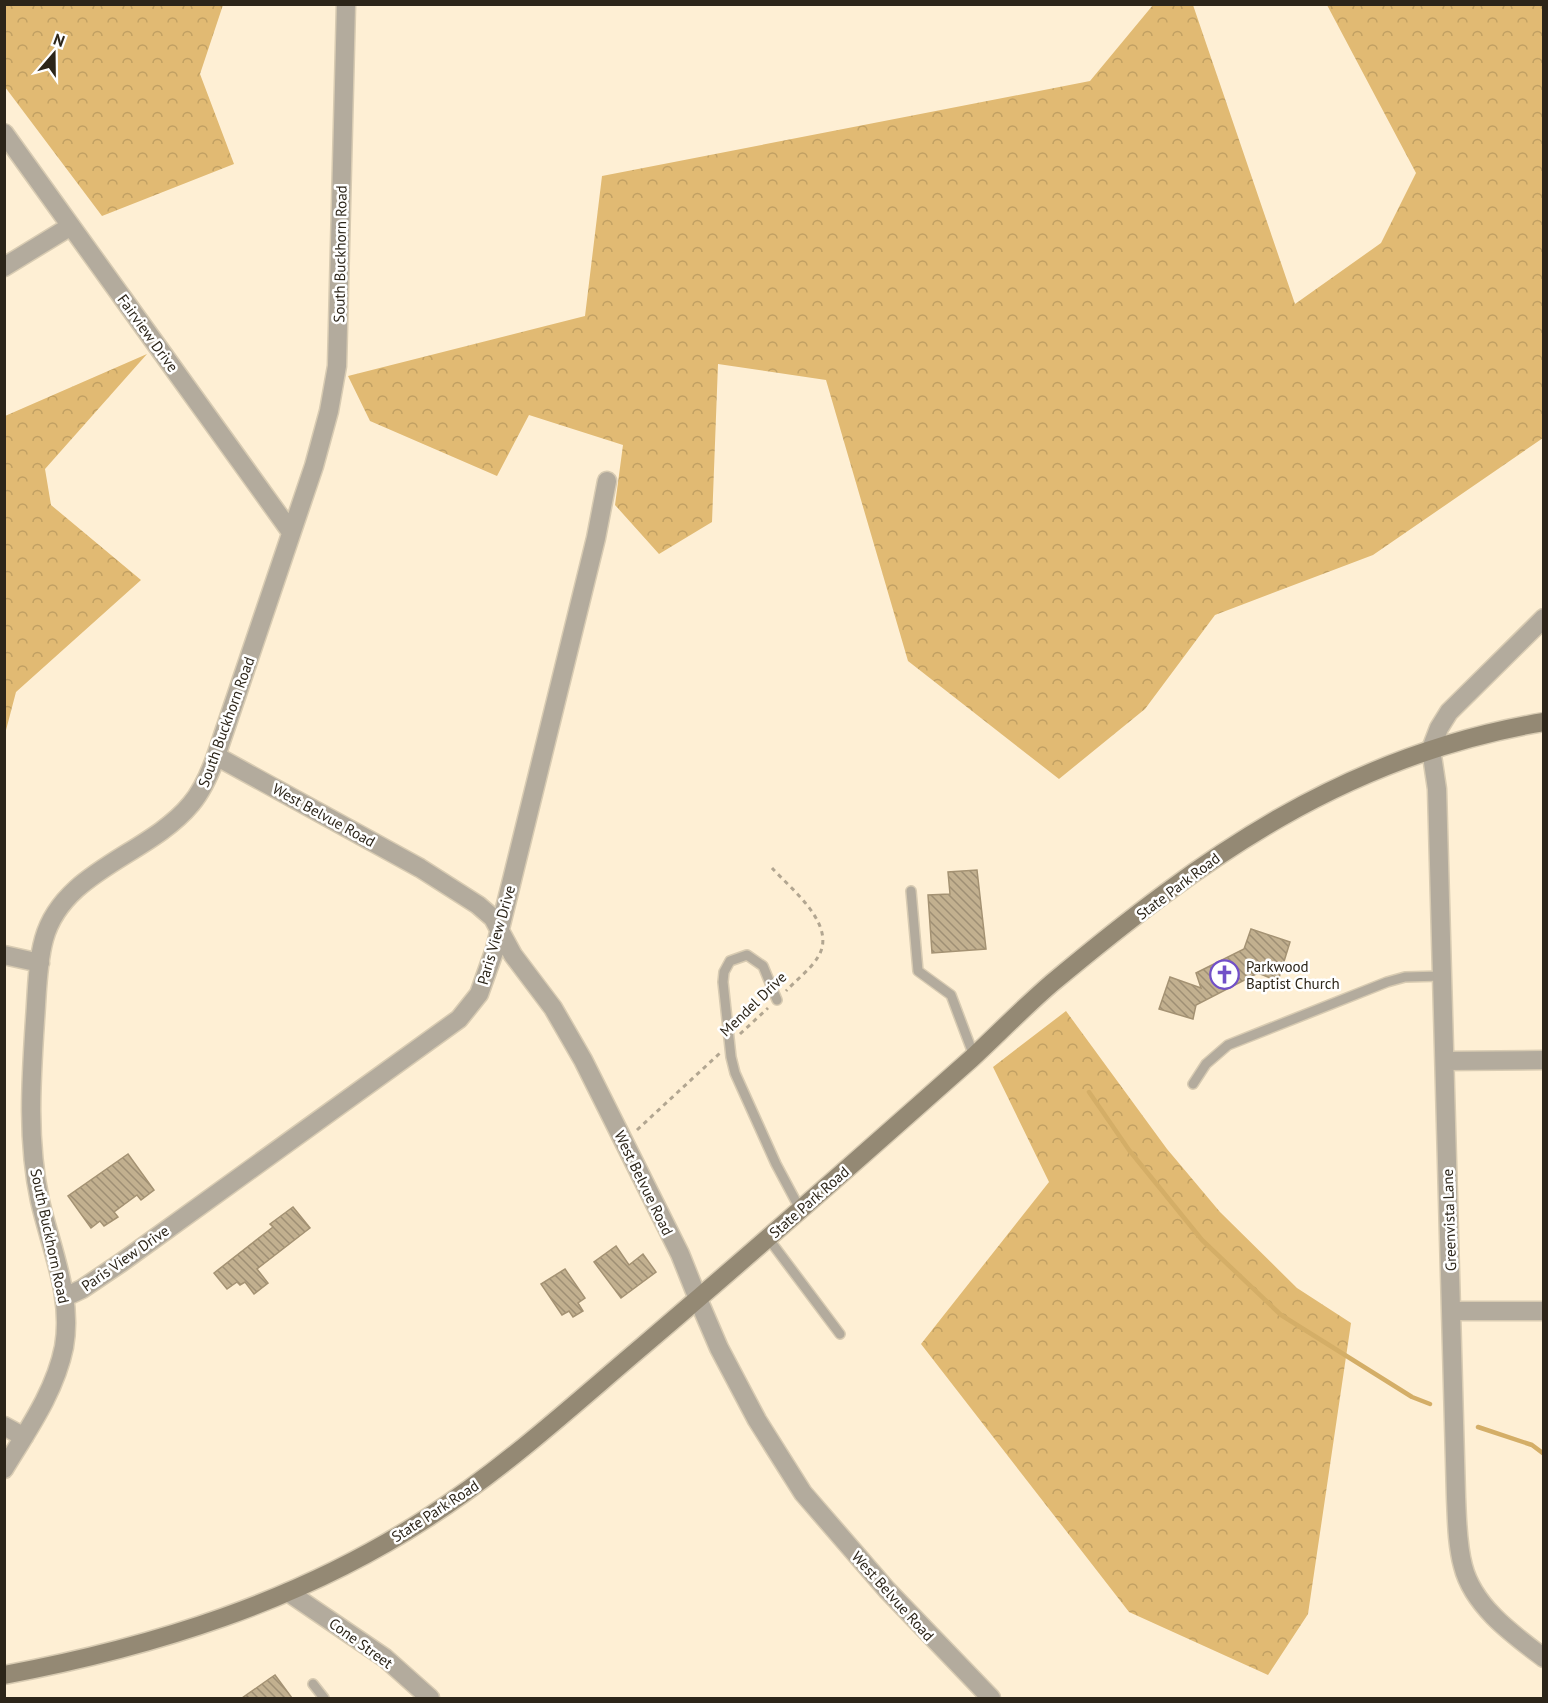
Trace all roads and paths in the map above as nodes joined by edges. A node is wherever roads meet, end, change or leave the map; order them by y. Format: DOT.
graph roads {
  1 [pos="346,4"];
  2 [pos="4,134"];
  3 [pos="71,226"];
  4 [pos="4,267"];
  5 [pos="608,481"];
  6 [pos="291,532"];
  7 [pos="1544,618"];
  8 [pos="1544,722"];
  9 [pos="1431,748"];
  10 [pos="216,756"];
  11 [pos="772,868"];
  12 [pos="911,891"];
  13 [pos="500,927"];
  14 [pos="4,955"];
  15 [pos="40,963"];
  16 [pos="1442,976"];
  17 [pos="777,1000"];
  18 [pos="729,1044"];
  19 [pos="974,1056"];
  20 [pos="1544,1060"];
  21 [pos="1445,1061"];
  22 [pos="1192,1084"];
  23 [pos="624,1140"];
  24 [pos="800,1209"];
  25 [pos="768,1238"];
  26 [pos="65,1297"];
  27 [pos="698,1299"];
  28 [pos="1452,1311"];
  29 [pos="1544,1311"];
  30 [pos="840,1334"];
  31 [pos="4,1426"];
  32 [pos="24,1437"];
  33 [pos="4,1469"];
  34 [pos="288,1592"];
  35 [pos="1544,1658"];
  36 [pos="4,1675"];
  37 [pos="313,1684"];
  38 [pos="324,1698"];
  39 [pos="430,1698"];
  40 [pos="991,1698"];
  1 -- 6 [label="street, South Buckhorn Road"];
  2 -- 3 [label="street, Fairview Drive"];
  3 -- 4 [label="street"];
  3 -- 6 [label="street, Fairview Drive"];
  5 -- 13 [label="street, Paris View Drive"];
  6 -- 10 [label="street, South Buckhorn Road"];
  7 -- 9 [label="street"];
  8 -- 9 [label="main road, State Park Road"];
  9 -- 16 [label="street, Greenvista Lane"];
  9 -- 19 [label="main road, State Park Road"];
  10 -- 13 [label="street, West Belvue Road"];
  10 -- 15 [label="street, South Buckhorn Road"];
  11 -- 17 [label="path, Mendel Drive"];
  12 -- 19 [label="lane"];
  13 -- 23 [label="street, West Belvue Road"];
  13 -- 26 [label="street, Paris View Drive"];
  14 -- 15 [label="street"];
  15 -- 26 [label="street, South Buckhorn Road"];
  16 -- 21 [label="street, Greenvista Lane"];
  16 -- 22 [label="lane"];
  17 -- 18 [label="path, Mendel Drive"];
  17 -- 18 [label="lane"];
  18 -- 23 [label="path, Mendel Drive"];
  18 -- 24 [label="lane"];
  19 -- 24 [label="main road, State Park Road"];
  20 -- 21 [label="street"];
  21 -- 28 [label="street, Greenvista Lane"];
  23 -- 27 [label="street, West Belvue Road"];
  24 -- 25 [label="main road, State Park Road"];
  25 -- 27 [label="main road, State Park Road"];
  25 -- 30 [label="lane"];
  26 -- 32 [label="street, South Buckhorn Road"];
  27 -- 34 [label="main road, State Park Road"];
  27 -- 40 [label="street, West Belvue Road"];
  28 -- 29 [label="street"];
  28 -- 35 [label="street, Greenvista Lane"];
  31 -- 32 [label="street"];
  32 -- 33 [label="street, South Buckhorn Road"];
  34 -- 36 [label="main road, State Park Road"];
  34 -- 39 [label="street, Cone Street"];
  37 -- 38 [label="lane"];
}
